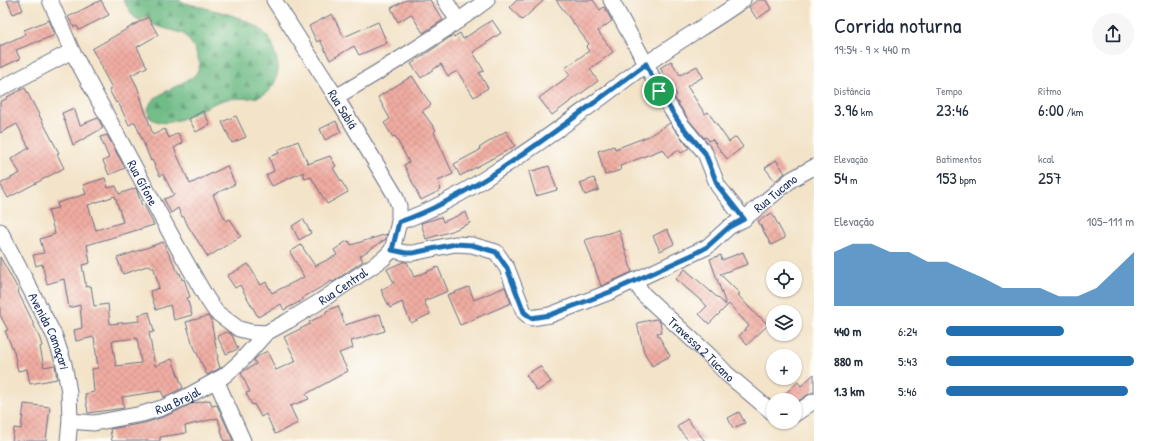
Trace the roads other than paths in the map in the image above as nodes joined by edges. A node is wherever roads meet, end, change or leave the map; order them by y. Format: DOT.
graph roads {
  1 [pos="50,0"];
  2 [pos="274,0"];
  3 [pos="445,0"];
  4 [pos="487,0"];
  5 [pos="611,0"];
  6 [pos="743,0"];
  7 [pos="458,21"];
  8 [pos="72,50"];
  9 [pos="646,64"];
  10 [pos="0,89"];
  11 [pos="336,97"];
  12 [pos="814,167"];
  13 [pos="744,219"];
  14 [pos="399,222"];
  15 [pos="0,231"];
  16 [pos="392,250"];
  17 [pos="634,281"];
  18 [pos="266,333"];
  19 [pos="216,380"];
  20 [pos="814,401"];
  21 [pos="766,407"];
  22 [pos="802,409"];
  23 [pos="70,421"];
  24 [pos="68,441"];
  25 [pos="243,441"];
  1 -- 8 [label="street, Rua Gifone"];
  2 -- 11 [label="street, Rua Sabiá"];
  3 -- 7 [label="street"];
  4 -- 7 [label="street"];
  5 -- 9 [label="street"];
  6 -- 9 [label="street"];
  7 -- 11 [label="street"];
  8 -- 10 [label="street"];
  8 -- 18 [label="street, Rua Gifone"];
  9 -- 13 [label="street"];
  9 -- 14 [label="street"];
  11 -- 14 [label="street, Rua Sabiá"];
  12 -- 13 [label="street, Rua Tucano"];
  13 -- 17 [label="street, Rua Tucano"];
  14 -- 16 [label="street"];
  15 -- 23 [label="street, Avenida Camaçari"];
  16 -- 17 [label="street, Rua Tucano"];
  16 -- 18 [label="street, Rua Central"];
  17 -- 21 [label="street, Travessa 2 Tucano"];
  18 -- 19 [label="street, Rua Brejal"];
  19 -- 23 [label="street, Rua Brejal"];
  19 -- 25 [label="street"];
  20 -- 22 [label="street"];
  23 -- 24 [label="street, Avenida Camaçari"];
}
